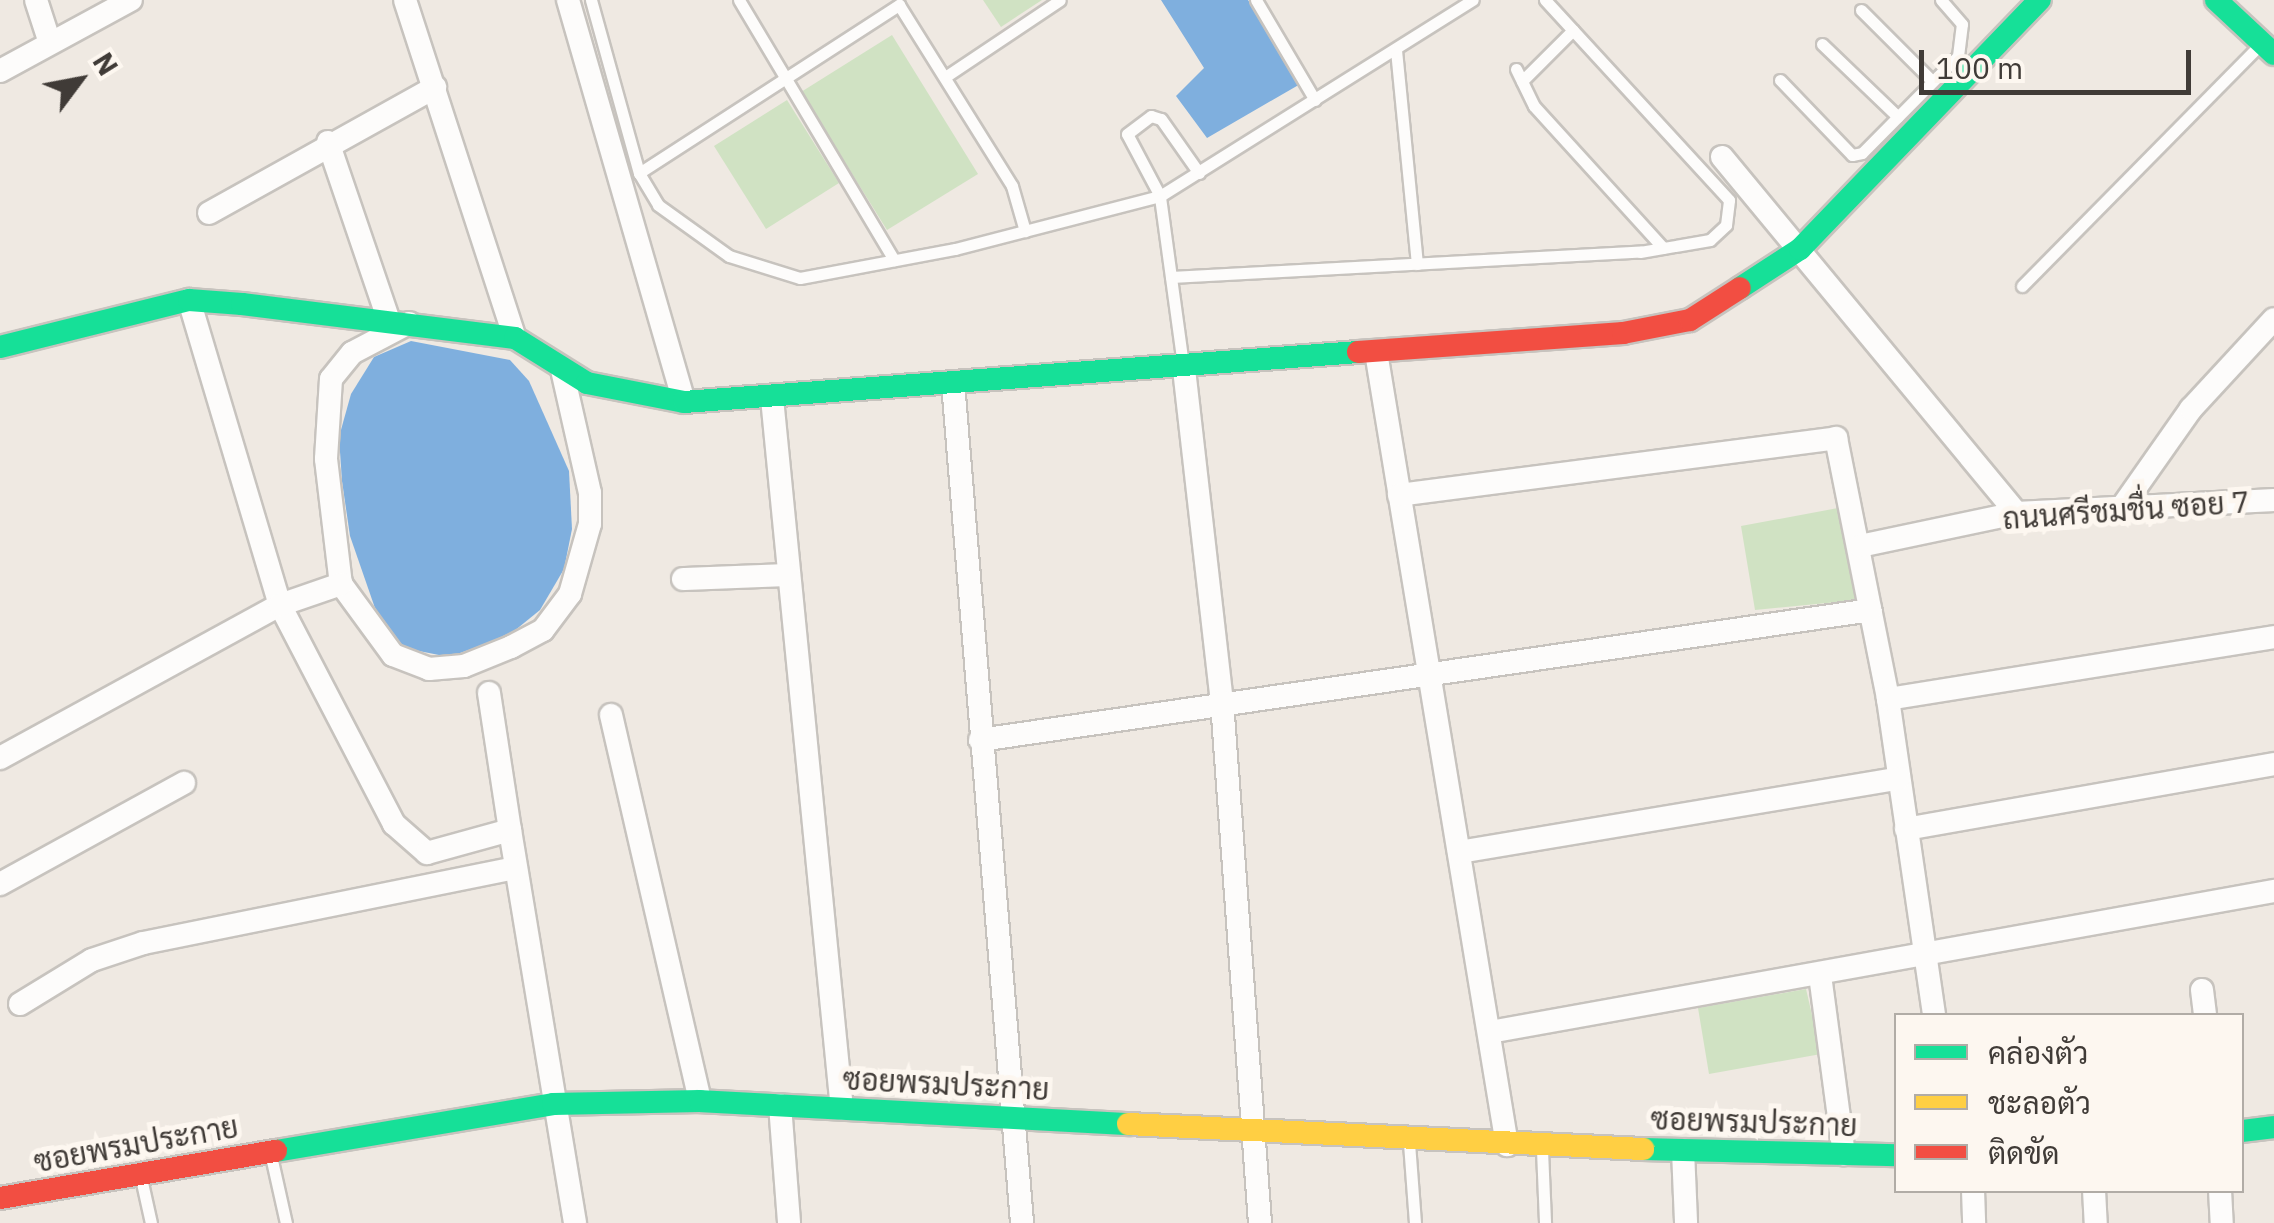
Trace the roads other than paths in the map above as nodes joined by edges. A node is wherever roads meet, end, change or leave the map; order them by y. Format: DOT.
graph roads {
  1 [pos="36,0"];
  2 [pos="131,0"];
  3 [pos="405,0"];
  4 [pos="568,0"];
  5 [pos="591,0"];
  6 [pos="738,0"];
  7 [pos="1060,0"];
  8 [pos="1256,0"];
  9 [pos="1473,0"];
  10 [pos="1546,0"];
  11 [pos="1941,0"];
  12 [pos="2040,0"];
  13 [pos="2216,0"];
  14 [pos="898,2"];
  15 [pos="1861,10"];
  16 [pos="1574,30"];
  17 [pos="50,43"];
  18 [pos="1822,44"];
  19 [pos="2268,49"];
  20 [pos="1396,50"];
  21 [pos="1516,69"];
  22 [pos="0,70"];
  23 [pos="945,77"];
  24 [pos="787,78"];
  25 [pos="1780,80"];
  26 [pos="1932,81"];
  27 [pos="1522,82"];
  28 [pos="435,88"];
  29 [pos="1315,100"];
  30 [pos="1898,117"];
  31 [pos="328,142"];
  32 [pos="1722,157"];
  33 [pos="639,173"];
  34 [pos="1198,173"];
  35 [pos="1160,196"];
  36 [pos="209,213"];
  37 [pos="1025,230"];
  38 [pos="1663,248"];
  39 [pos="1800,249"];
  40 [pos="894,260"];
  41 [pos="1417,264"];
  42 [pos="1171,277"];
  43 [pos="2022,286"];
  44 [pos="189,300"];
  45 [pos="2274,319"];
  46 [pos="399,322"];
  47 [pos="515,338"];
  48 [pos="0,347"];
  49 [pos="1376,352"];
  50 [pos="1184,369"];
  51 [pos="562,370"];
  52 [pos="953,383"];
  53 [pos="772,398"];
  54 [pos="684,402"];
  55 [pos="1399,495"];
  56 [pos="2274,500"];
  57 [pos="2122,507"];
  58 [pos="2017,513"];
  59 [pos="1860,546"];
  60 [pos="789,575"];
  61 [pos="682,579"];
  62 [pos="342,584"];
  63 [pos="280,604"];
  64 [pos="1871,610"];
  65 [pos="2274,637"];
  66 [pos="1428,672"];
  67 [pos="490,693"];
  68 [pos="1888,699"];
  69 [pos="1222,702"];
  70 [pos="611,715"];
  71 [pos="980,740"];
  72 [pos="0,758"];
  73 [pos="2274,764"];
  74 [pos="1899,778"];
  75 [pos="184,783"];
  76 [pos="1906,828"];
  77 [pos="510,830"];
  78 [pos="1459,852"];
  79 [pos="516,868"];
  80 [pos="0,884"];
  81 [pos="2274,891"];
  82 [pos="1925,952"];
  83 [pos="1820,975"];
  84 [pos="2202,990"];
  85 [pos="20,1004"];
  86 [pos="1934,1013"];
  87 [pos="2204,1013"];
  88 [pos="1490,1032"];
  89 [pos="700,1100"];
  90 [pos="553,1104"];
  91 [pos="780,1105"];
  92 [pos="842,1109"];
  93 [pos="1014,1116"];
  94 [pos="2274,1127"];
  95 [pos="1254,1131"];
  96 [pos="2244,1131"];
  97 [pos="1409,1139"];
  98 [pos="1506,1144"];
  99 [pos="1542,1146"];
  100 [pos="1682,1150"];
  101 [pos="270,1152"];
  102 [pos="1844,1154"];
  103 [pos="1894,1156"];
  104 [pos="140,1174"];
  105 [pos="1973,1193"];
  106 [pos="2094,1193"];
  107 [pos="2220,1193"];
  108 [pos="0,1198"];
  109 [pos="152,1223"];
  110 [pos="286,1223"];
  111 [pos="575,1223"];
  112 [pos="789,1223"];
  113 [pos="1022,1223"];
  114 [pos="1260,1223"];
  115 [pos="1414,1223"];
  116 [pos="1545,1223"];
  117 [pos="1686,1223"];
  118 [pos="1974,1223"];
  119 [pos="2096,1223"];
  120 [pos="2222,1223"];
  1 -- 17 [label="street"];
  2 -- 17 [label="street"];
  3 -- 28 [label="street"];
  4 -- 54 [label="street"];
  5 -- 33 [label="lane"];
  6 -- 24 [label="lane"];
  7 -- 23 [label="lane"];
  8 -- 29 [label="lane"];
  9 -- 20 [label="lane"];
  10 -- 16 [label="lane"];
  11 -- 26 [label="lane"];
  12 -- 39 [label="street"];
  13 -- 19 [label="street"];
  14 -- 23 [label="lane"];
  14 -- 24 [label="lane"];
  15 -- 26 [label="lane"];
  16 -- 27 [label="lane"];
  16 -- 38 [label="lane"];
  17 -- 22 [label="street"];
  18 -- 30 [label="lane"];
  19 -- 43 [label="lane"];
  20 -- 29 [label="lane"];
  20 -- 41 [label="lane"];
  21 -- 27 [label="lane"];
  23 -- 37 [label="lane"];
  24 -- 33 [label="lane"];
  24 -- 40 [label="lane"];
  25 -- 30 [label="lane"];
  26 -- 30 [label="lane"];
  27 -- 38 [label="lane"];
  28 -- 31 [label="street"];
  28 -- 47 [label="street"];
  29 -- 34 [label="lane"];
  31 -- 36 [label="street"];
  31 -- 46 [label="street"];
  32 -- 39 [label="street"];
  33 -- 40 [label="lane"];
  34 -- 35 [label="lane"];
  34 -- 35 [label="lane"];
  35 -- 37 [label="lane"];
  35 -- 42 [label="lane"];
  37 -- 40 [label="lane"];
  38 -- 41 [label="lane"];
  39 -- 49 [label="street"];
  39 -- 58 [label="street"];
  41 -- 42 [label="lane"];
  42 -- 50 [label="lane"];
  44 -- 46 [label="street"];
  44 -- 48 [label="street"];
  44 -- 63 [label="street"];
  45 -- 57 [label="street"];
  46 -- 47 [label="street"];
  46 -- 62 [label="street"];
  47 -- 51 [label="street"];
  49 -- 50 [label="street"];
  49 -- 55 [label="street"];
  50 -- 52 [label="street"];
  50 -- 69 [label="street"];
  51 -- 54 [label="street"];
  51 -- 62 [label="street"];
  52 -- 53 [label="street"];
  52 -- 71 [label="street"];
  53 -- 54 [label="street"];
  53 -- 60 [label="street"];
  55 -- 59 [label="street"];
  55 -- 66 [label="street"];
  56 -- 57 [label="street, ถนนศรีชมชื่น ซอย 7"];
  57 -- 58 [label="street, ถนนศรีชมชื่น ซอย 7"];
  58 -- 59 [label="street, ถนนศรีชมชื่น ซอย 7"];
  59 -- 64 [label="street"];
  60 -- 61 [label="street"];
  60 -- 92 [label="street"];
  62 -- 63 [label="street"];
  63 -- 72 [label="street"];
  63 -- 77 [label="street"];
  64 -- 66 [label="street"];
  64 -- 68 [label="street"];
  65 -- 68 [label="street"];
  66 -- 69 [label="street"];
  66 -- 78 [label="street"];
  67 -- 77 [label="street"];
  68 -- 74 [label="street"];
  69 -- 71 [label="street"];
  69 -- 95 [label="street"];
  70 -- 89 [label="street"];
  71 -- 93 [label="street"];
  73 -- 76 [label="street"];
  74 -- 76 [label="street"];
  74 -- 78 [label="street"];
  75 -- 80 [label="street"];
  76 -- 82 [label="street"];
  77 -- 79 [label="street"];
  78 -- 88 [label="street"];
  79 -- 85 [label="street"];
  79 -- 90 [label="street"];
  81 -- 82 [label="street"];
  82 -- 83 [label="street"];
  82 -- 86 [label="street"];
  83 -- 88 [label="street"];
  83 -- 102 [label="street"];
  84 -- 87 [label="street"];
  88 -- 98 [label="street"];
  89 -- 90 [label="street, ซอยพรมประกาย"];
  89 -- 91 [label="street, ซอยพรมประกาย"];
  90 -- 101 [label="street, ซอยพรมประกาย"];
  90 -- 111 [label="street"];
  91 -- 92 [label="street, ซอยพรมประกาย"];
  91 -- 112 [label="street"];
  92 -- 93 [label="street, ซอยพรมประกาย"];
  93 -- 95 [label="street, ซอยพรมประกาย"];
  93 -- 113 [label="street"];
  94 -- 96 [label="street"];
  95 -- 97 [label="street, ซอยพรมประกาย"];
  95 -- 114 [label="street"];
  97 -- 98 [label="street, ซอยพรมประกาย"];
  97 -- 115 [label="lane"];
  98 -- 99 [label="street, ซอยพรมประกาย"];
  99 -- 100 [label="street, ซอยพรมประกาย"];
  99 -- 116 [label="lane"];
  100 -- 102 [label="street, ซอยพรมประกาย"];
  100 -- 117 [label="street"];
  101 -- 104 [label="street, ซอยพรมประกาย"];
  101 -- 110 [label="lane"];
  102 -- 103 [label="street, ซอยพรมประกาย"];
  104 -- 108 [label="street, ซอยพรมประกาย"];
  104 -- 109 [label="lane"];
  105 -- 118 [label="street"];
  106 -- 119 [label="street"];
  107 -- 120 [label="street"];
}
